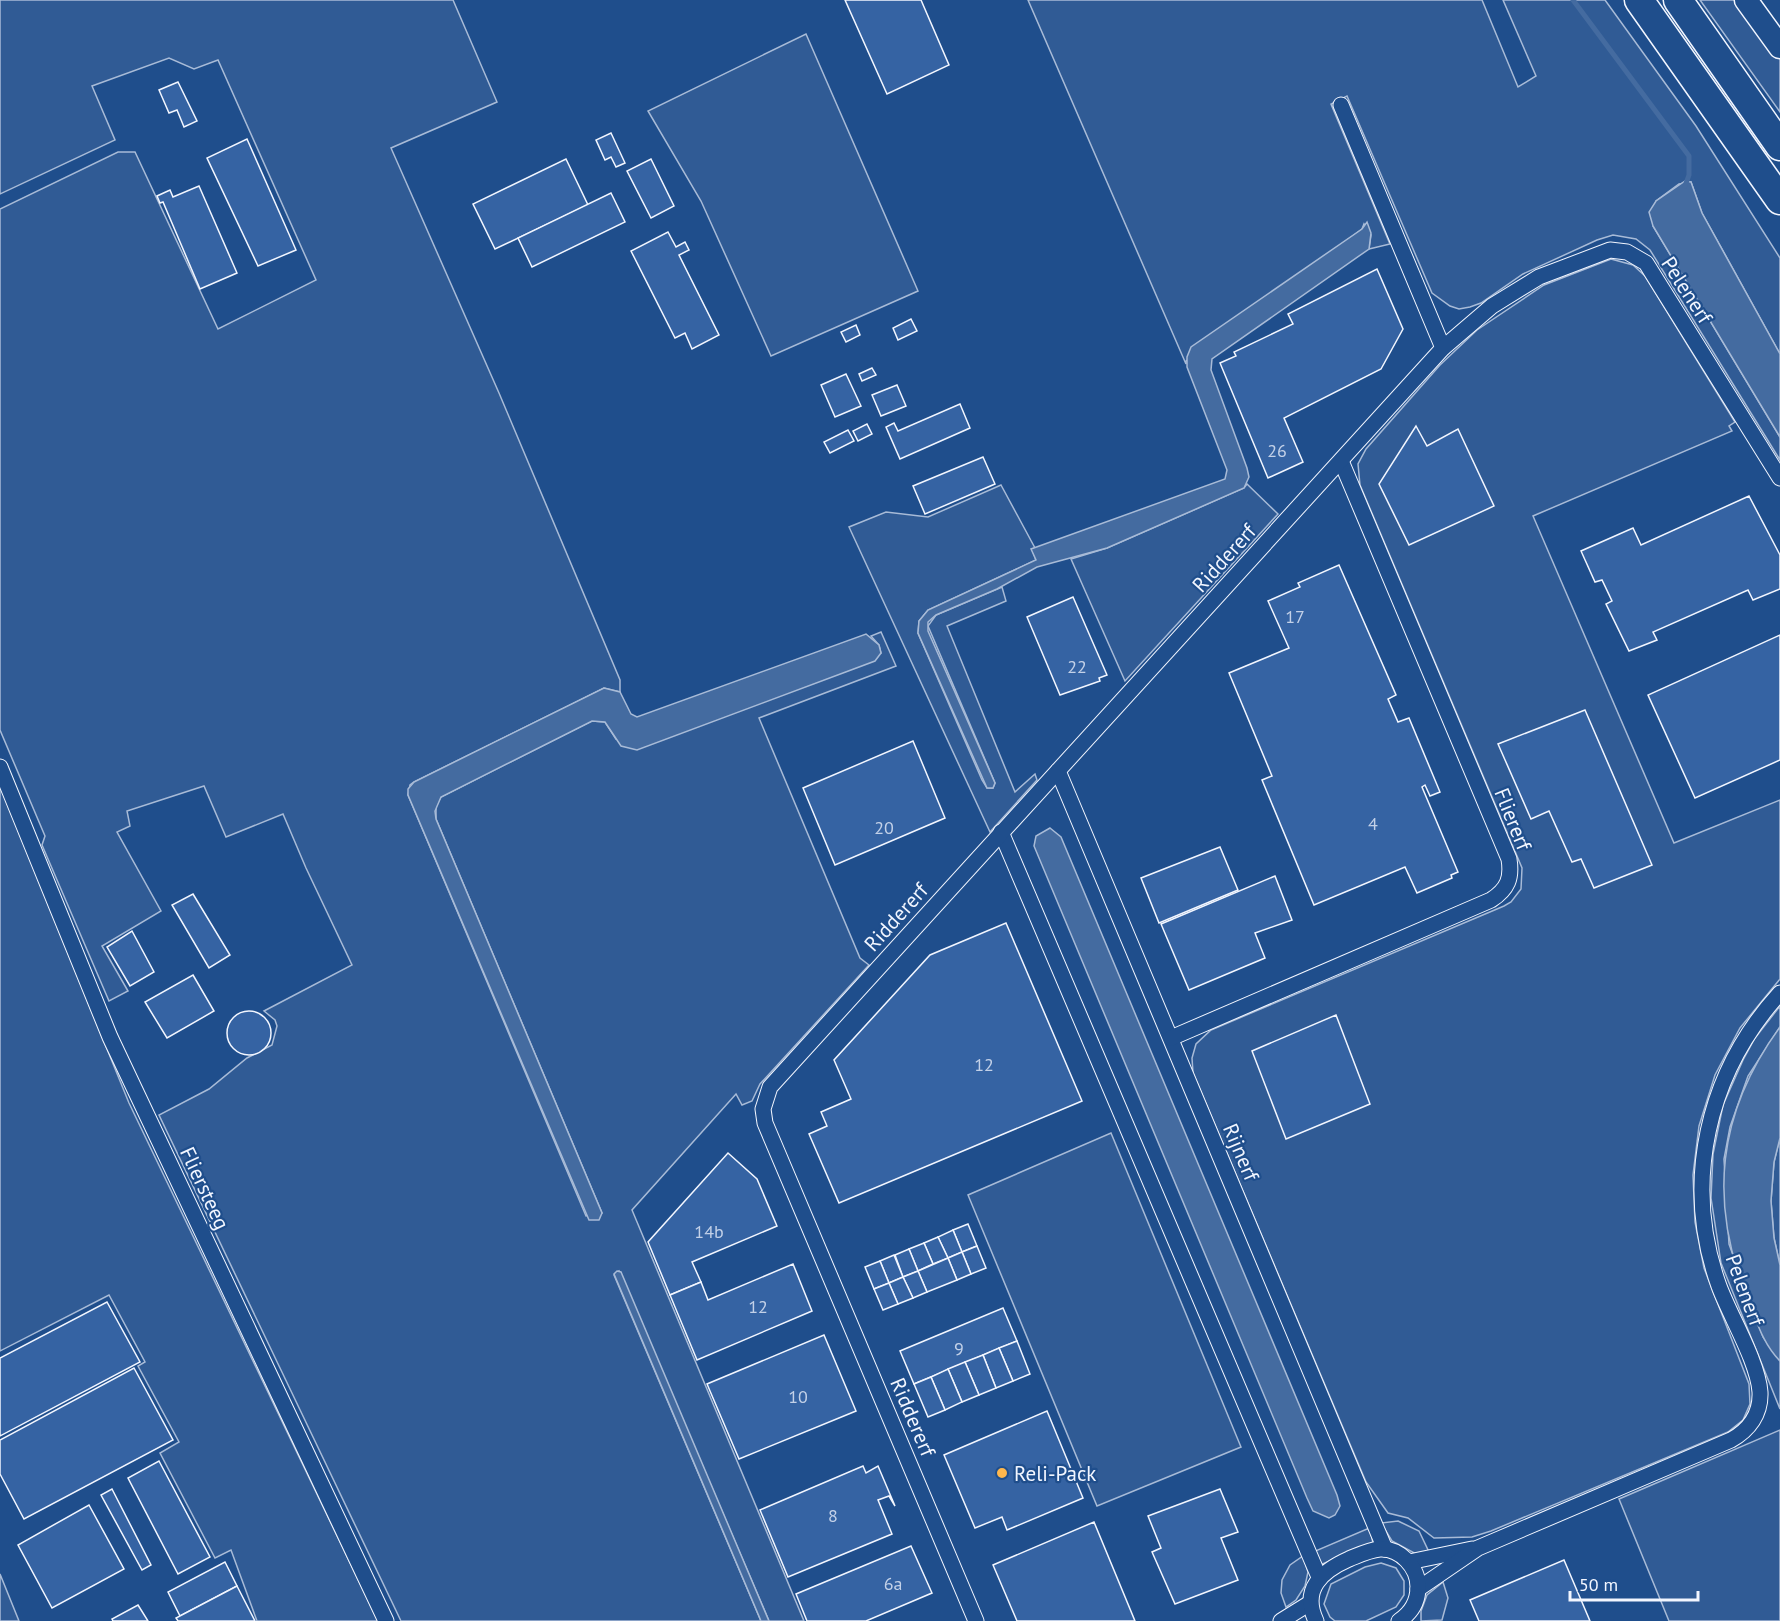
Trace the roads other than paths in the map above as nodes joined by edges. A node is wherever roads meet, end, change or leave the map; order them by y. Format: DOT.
graph roads {
  1 [pos="1639,0"];
  2 [pos="1678,0"];
  3 [pos="1746,0"];
  4 [pos="1780,47"];
  5 [pos="1341,105"];
  6 [pos="1780,146"];
  7 [pos="1780,200"];
  8 [pos="1443,348"];
  9 [pos="1341,461"];
  10 [pos="1780,478"];
  11 [pos="0,767"];
  12 [pos="1058,771"];
  13 [pos="1001,832"];
  14 [pos="1780,993"];
  15 [pos="1171,1038"];
  16 [pos="1478,1548"];
  17 [pos="1384,1549"];
  18 [pos="1409,1562"];
  19 [pos="1319,1577"];
  20 [pos="1419,1589"];
  21 [pos="1310,1603"];
  22 [pos="1408,1618"];
  23 [pos="386,1621"];
  24 [pos="976,1621"];
  25 [pos="1281,1621"];
  26 [pos="1316,1621"];
  1 -- 7 [label="highway"];
  2 -- 6 [label="highway"];
  3 -- 4 [label="main road"];
  5 -- 8 [label="street"];
  8 -- 9 [label="street, Riddererf"];
  8 -- 10 [label="street, Pelenerf"];
  9 -- 12 [label="street, Riddererf"];
  9 -- 15 [label="street, Fliererf"];
  11 -- 23 [label="street, Fliersteeg"];
  12 -- 13 [label="street, Riddererf"];
  12 -- 15 [label="street, Rijnerf"];
  13 -- 19 [label="street"];
  13 -- 24 [label="street, Riddererf"];
  14 -- 16 [label="street, Pelenerf"];
  15 -- 17 [label="street, Rijnerf"];
  16 -- 18 [label="street, Pelenerf"];
  16 -- 20 [label="street, Pelenerf"];
  17 -- 18 [label="street"];
  17 -- 19 [label="street"];
  18 -- 20 [label="street"];
  19 -- 21 [label="street"];
  20 -- 22 [label="street"];
  21 -- 25 [label="street"];
  21 -- 26 [label="street"];
}
